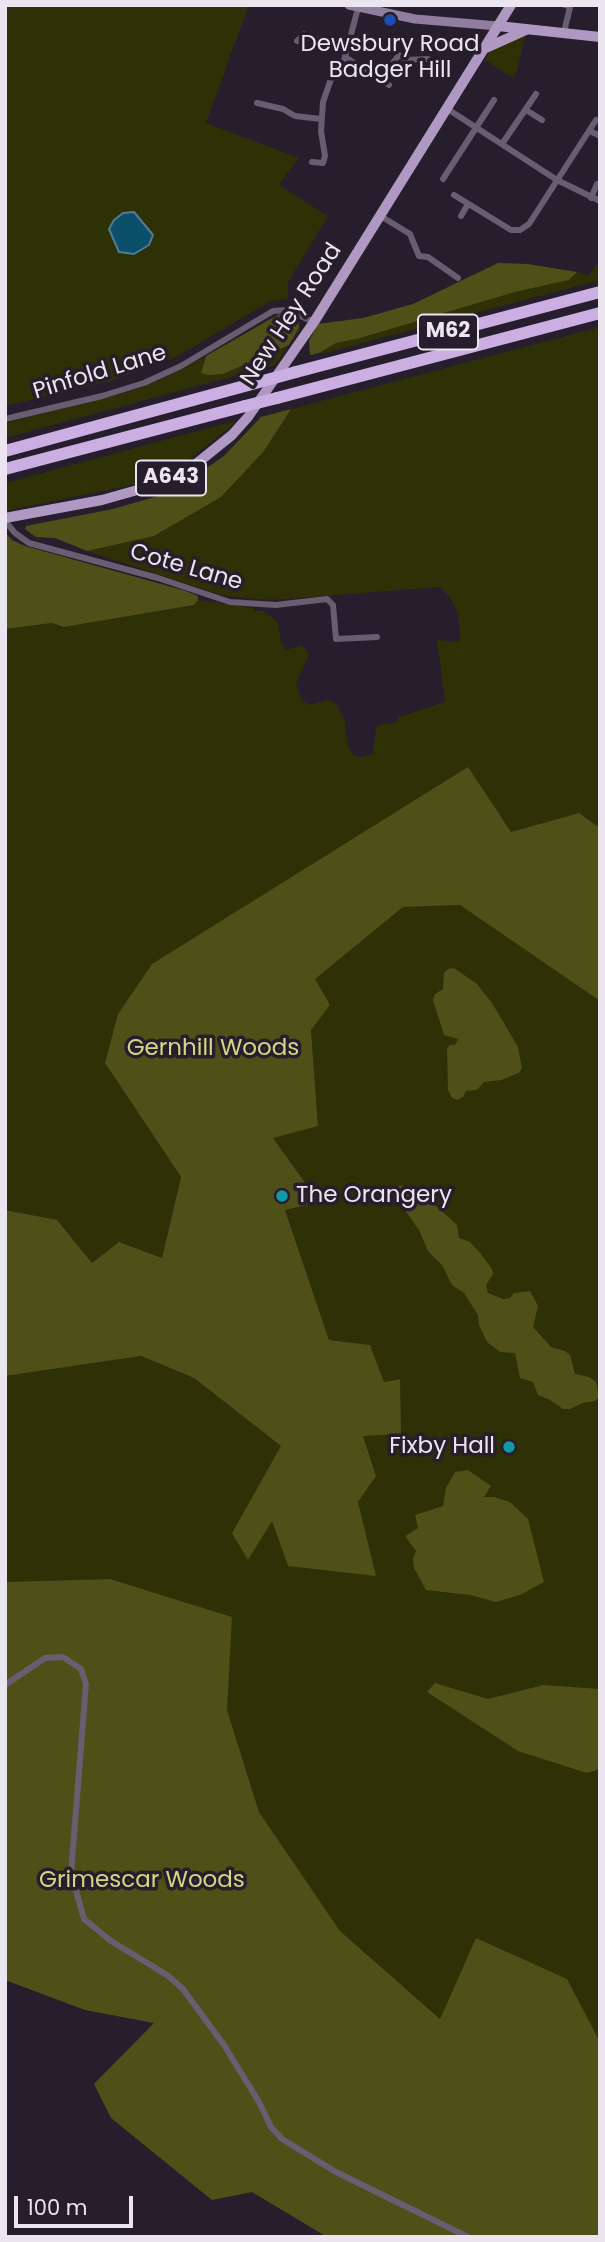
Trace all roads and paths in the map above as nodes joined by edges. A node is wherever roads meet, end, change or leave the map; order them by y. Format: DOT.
graph roads {
  1 [pos="511,5"];
  2 [pos="565,5"];
  3 [pos="354,7"];
  4 [pos="498,26"];
  5 [pos="534,29"];
  6 [pos="564,32"];
  7 [pos="600,37"];
  8 [pos="298,41"];
  9 [pos="348,46"];
  10 [pos="484,49"];
  11 [pos="345,57"];
  12 [pos="428,59"];
  13 [pos="380,79"];
  14 [pos="389,85"];
  15 [pos="536,94"];
  16 [pos="494,100"];
  17 [pos="257,103"];
  18 [pos="446,108"];
  19 [pos="526,110"];
  20 [pos="321,119"];
  21 [pos="541,120"];
  22 [pos="596,120"];
  23 [pos="476,129"];
  24 [pos="590,131"];
  25 [pos="600,136"];
  26 [pos="502,145"];
  27 [pos="312,162"];
  28 [pos="443,178"];
  29 [pos="557,180"];
  30 [pos="597,184"];
  31 [pos="454,195"];
  32 [pos="591,198"];
  33 [pos="600,201"];
  34 [pos="468,204"];
  35 [pos="379,215"];
  36 [pos="461,216"];
  37 [pos="458,278"];
  38 [pos="600,292"];
  39 [pos="600,313"];
  40 [pos="314,322"];
  41 [pos="5,419"];
  42 [pos="5,450"];
  43 [pos="5,469"];
  44 [pos="5,520"];
  45 [pos="377,637"];
  46 [pos="5,1685"];
  47 [pos="468,2237"];
  1 -- 4 [label="main road, New Hey Road / A643"];
  2 -- 6 [label="street"];
  3 -- 4 [label="main road"];
  3 -- 9 [label="street"];
  4 -- 5 [label="main road"];
  4 -- 10 [label="main road, New Hey Road / A643"];
  5 -- 6 [label="main road"];
  5 -- 10 [label="main road"];
  6 -- 7 [label="main road"];
  8 -- 9 [label="street"];
  9 -- 11 [label="street"];
  10 -- 18 [label="main road, New Hey Road / A643"];
  11 -- 13 [label="street"];
  11 -- 20 [label="street"];
  12 -- 13 [label="street"];
  13 -- 14 [label="street"];
  15 -- 19 [label="street"];
  16 -- 23 [label="street"];
  17 -- 20 [label="street"];
  18 -- 23 [label="street"];
  18 -- 35 [label="main road, New Hey Road / A643"];
  19 -- 21 [label="street"];
  19 -- 26 [label="street"];
  20 -- 27 [label="street"];
  22 -- 24 [label="street"];
  23 -- 26 [label="street"];
  23 -- 28 [label="street"];
  24 -- 25 [label="street"];
  24 -- 29 [label="street"];
  26 -- 29 [label="street"];
  29 -- 32 [label="street"];
  29 -- 34 [label="street"];
  30 -- 32 [label="street"];
  31 -- 34 [label="street"];
  32 -- 33 [label="street"];
  34 -- 36 [label="street"];
  35 -- 37 [label="street"];
  35 -- 40 [label="main road, New Hey Road / A643"];
  38 -- 42 [label="highway, M62, bridge"];
  39 -- 43 [label="highway, M62, bridge"];
  40 -- 41 [label="street, Pinfold Lane"];
  40 -- 44 [label="main road, New Hey Road / A643"];
  44 -- 45 [label="street, Cote Lane"];
  46 -- 47 [label="street"];
}
